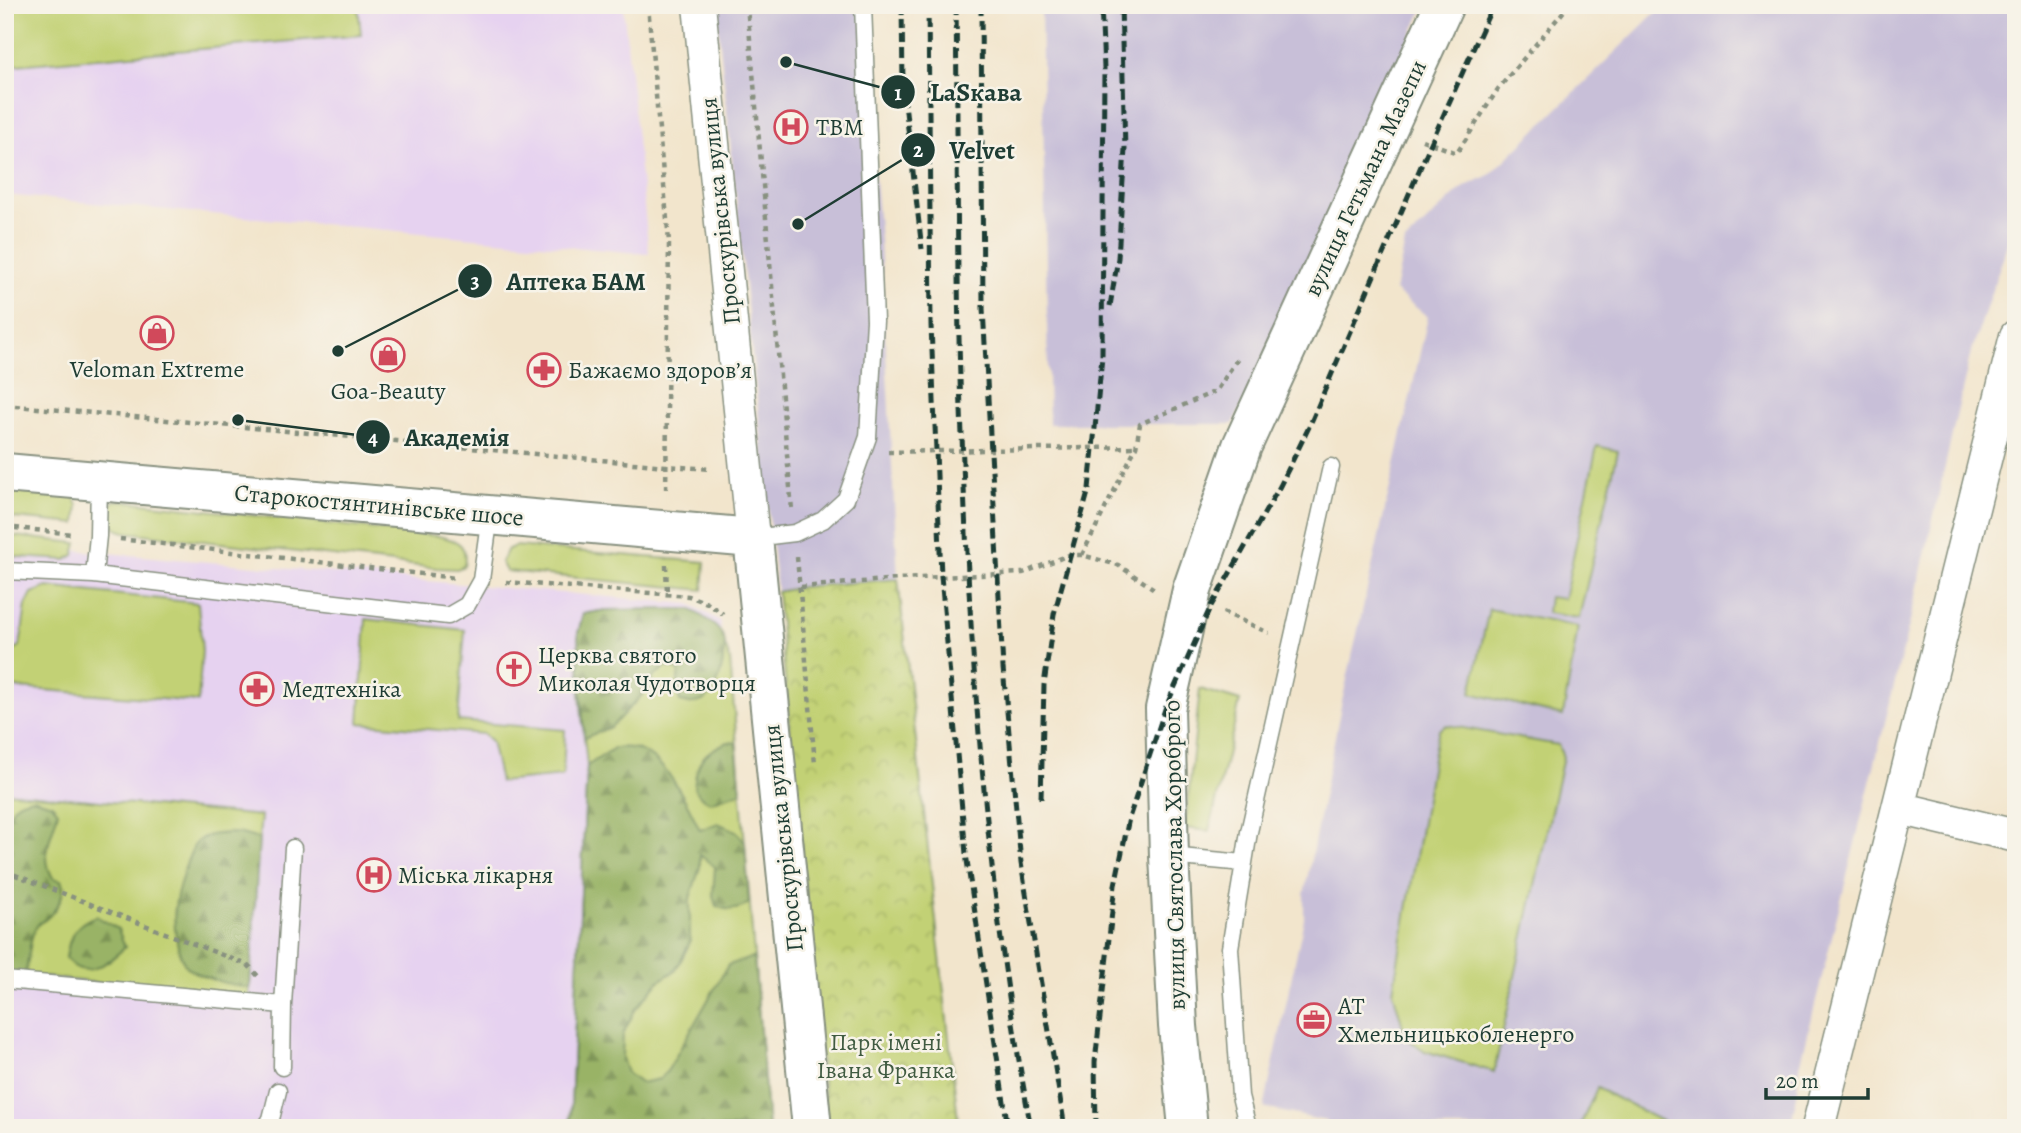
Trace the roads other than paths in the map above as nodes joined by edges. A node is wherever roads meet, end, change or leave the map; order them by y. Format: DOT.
graph roads {
  1 [pos="699,5"];
  2 [pos="863,5"];
  3 [pos="1444,5"];
  4 [pos="2016,336"];
  5 [pos="1285,350"];
  6 [pos="1331,467"];
  7 [pos="5,472"];
  8 [pos="99,481"];
  9 [pos="490,515"];
  10 [pos="753,538"];
  11 [pos="5,571"];
  12 [pos="94,575"];
  13 [pos="1899,808"];
  14 [pos="2016,836"];
  15 [pos="293,848"];
  16 [pos="1169,856"];
  17 [pos="1244,863"];
  18 [pos="5,980"];
  19 [pos="283,1005"];
  20 [pos="282,1067"];
  21 [pos="278,1091"];
  22 [pos="265,1128"];
  23 [pos="812,1128"];
  24 [pos="1188,1128"];
  25 [pos="1248,1128"];
  26 [pos="1818,1128"];
  1 -- 10 [label="street, Проскурівська вулиця"];
  2 -- 10 [label="lane"];
  3 -- 5 [label="main road, вулиця Гетьмана Мазепи"];
  4 -- 13 [label="street"];
  5 -- 16 [label="main road, вулиця Святослава Хороброго"];
  6 -- 17 [label="lane"];
  7 -- 8 [label="main road, Старокостянтинівське шосе"];
  8 -- 9 [label="main road, Старокостянтинівське шосе"];
  8 -- 12 [label="lane"];
  9 -- 10 [label="main road, Старокостянтинівське шосе"];
  9 -- 12 [label="lane"];
  10 -- 23 [label="main road, Проскурівська вулиця"];
  11 -- 12 [label="lane"];
  13 -- 14 [label="street"];
  13 -- 26 [label="street"];
  15 -- 19 [label="lane"];
  16 -- 17 [label="lane"];
  16 -- 24 [label="main road, вулиця Святослава Хороброго"];
  17 -- 25 [label="lane"];
  18 -- 19 [label="lane"];
  19 -- 20 [label="lane"];
  21 -- 22 [label="lane"];
}
